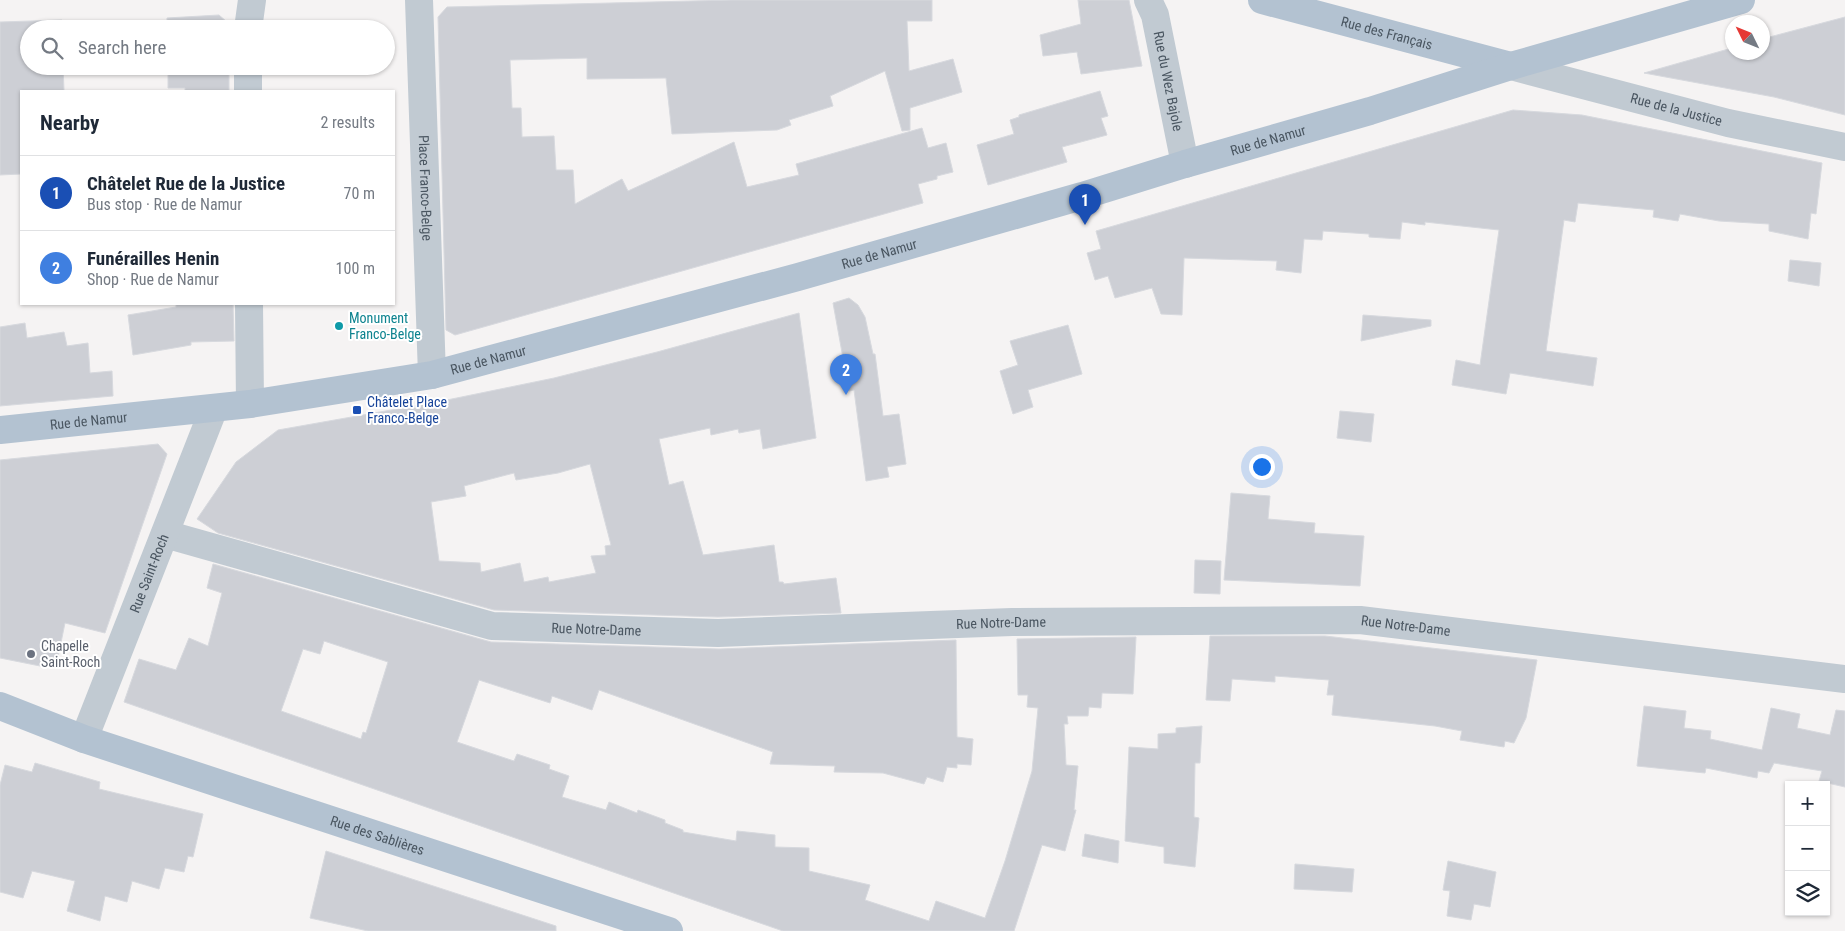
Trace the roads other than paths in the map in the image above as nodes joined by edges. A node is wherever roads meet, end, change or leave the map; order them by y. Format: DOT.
graph roads {
  1 [pos="252,0"];
  2 [pos="419,0"];
  3 [pos="1148,0"];
  4 [pos="1262,0"];
  5 [pos="1741,0"];
  6 [pos="249,20"];
  7 [pos="1511,66"];
  8 [pos="248,75"];
  9 [pos="248,90"];
  10 [pos="1845,147"];
  11 [pos="1185,164"];
  12 [pos="249,305"];
  13 [pos="432,375"];
  14 [pos="250,404"];
  15 [pos="214,408"];
  16 [pos="0,430"];
  17 [pos="165,534"];
  18 [pos="1845,679"];
  19 [pos="1,709"];
  20 [pos="84,739"];
  21 [pos="669,931"];
  1 -- 6 [label="street"];
  2 -- 13 [label="street, Place Franco-Belge"];
  3 -- 11 [label="street, Rue du Wez Bajole"];
  4 -- 7 [label="main road, Rue des Français"];
  5 -- 7 [label="main road, Rue de Namur"];
  7 -- 10 [label="street, Rue de la Justice"];
  7 -- 11 [label="main road, Rue de Namur"];
  8 -- 9 [label="street"];
  11 -- 13 [label="main road, Rue de Namur"];
  12 -- 14 [label="street"];
  13 -- 14 [label="main road, Rue de Namur"];
  14 -- 15 [label="main road, Rue de Namur"];
  15 -- 16 [label="main road, Rue de Namur"];
  15 -- 17 [label="street, Rue Saint-Roch"];
  17 -- 18 [label="street, Rue Notre-Dame"];
  17 -- 20 [label="street, Rue Saint-Roch"];
  19 -- 20 [label="main road, Rue des Sablières"];
  20 -- 21 [label="main road, Rue des Sablières"];
}
